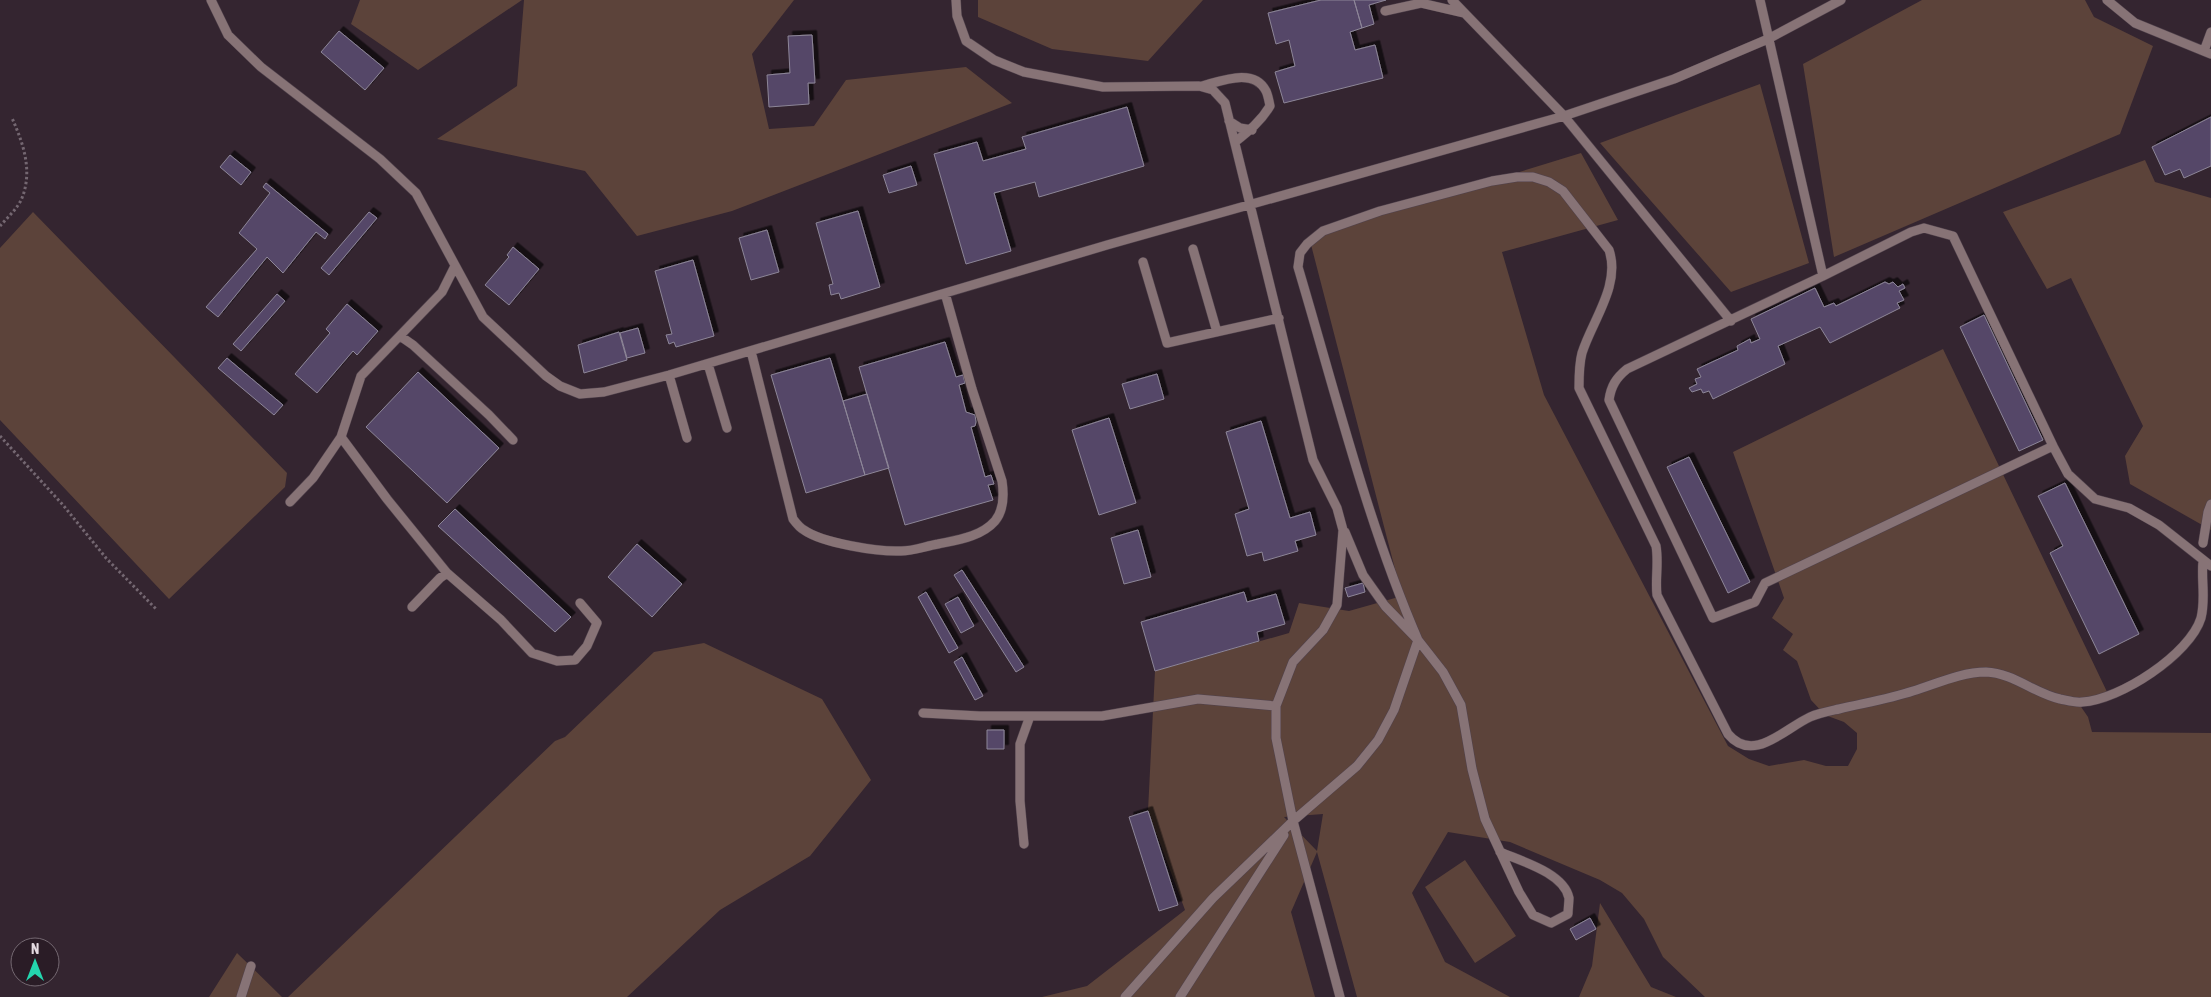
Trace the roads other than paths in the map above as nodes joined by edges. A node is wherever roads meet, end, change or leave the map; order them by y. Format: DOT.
graph roads {
  1 [pos="211,0"];
  2 [pos="956,0"];
  3 [pos="1452,0"];
  4 [pos="1760,0"];
  5 [pos="1841,0"];
  6 [pos="2107,0"];
  7 [pos="1385,11"];
  8 [pos="1464,13"];
  9 [pos="2211,32"];
  10 [pos="1768,39"];
  11 [pos="2207,53"];
  12 [pos="1231,79"];
  13 [pos="1199,86"];
  14 [pos="1219,97"];
  15 [pos="1564,116"];
  16 [pos="1229,121"];
  17 [pos="1252,130"];
  18 [pos="1235,142"];
  19 [pos="1251,205"];
  20 [pos="1193,249"];
  21 [pos="1143,262"];
  22 [pos="454,268"];
  23 [pos="1823,276"];
  24 [pos="945,293"];
  25 [pos="1279,318"];
  26 [pos="1731,321"];
  27 [pos="1218,332"];
  28 [pos="400,336"];
  29 [pos="751,351"];
  30 [pos="708,364"];
  31 [pos="669,375"];
  32 [pos="727,428"];
  33 [pos="341,437"];
  34 [pos="687,438"];
  35 [pos="513,440"];
  36 [pos="2053,446"];
  37 [pos="290,502"];
  38 [pos="2211,504"];
  39 [pos="1343,530"];
  40 [pos="2203,543"];
  41 [pos="2207,564"];
  42 [pos="447,573"];
  43 [pos="580,603"];
  44 [pos="412,607"];
  45 [pos="1418,640"];
  46 [pos="1276,706"];
  47 [pos="923,713"];
  48 [pos="1030,716"];
  49 [pos="1293,821"];
  50 [pos="1024,844"];
  51 [pos="1500,852"];
  52 [pos="251,966"];
  53 [pos="241,997"];
  54 [pos="1125,997"];
  55 [pos="1180,997"];
  56 [pos="1340,997"];
  1 -- 22 [label="lane"];
  2 -- 13 [label="lane"];
  3 -- 8 [label="lane"];
  4 -- 10 [label="lane"];
  5 -- 10 [label="lane"];
  6 -- 11 [label="lane"];
  7 -- 8 [label="lane"];
  8 -- 15 [label="lane"];
  9 -- 11 [label="lane"];
  10 -- 15 [label="lane"];
  10 -- 23 [label="lane"];
  12 -- 13 [label="lane"];
  12 -- 14 [label="lane"];
  12 -- 17 [label="lane"];
  13 -- 14 [label="lane"];
  14 -- 16 [label="lane"];
  15 -- 19 [label="lane"];
  15 -- 26 [label="lane"];
  16 -- 17 [label="lane"];
  16 -- 18 [label="lane"];
  17 -- 18 [label="lane"];
  18 -- 19 [label="lane"];
  19 -- 24 [label="lane"];
  19 -- 25 [label="lane"];
  20 -- 27 [label="lane"];
  21 -- 27 [label="lane"];
  22 -- 28 [label="lane"];
  22 -- 31 [label="lane"];
  23 -- 26 [label="lane"];
  23 -- 36 [label="lane"];
  24 -- 29 [label="lane"];
  24 -- 29 [label="lane"];
  25 -- 27 [label="lane"];
  25 -- 39 [label="lane"];
  26 -- 36 [label="lane"];
  28 -- 33 [label="lane"];
  28 -- 35 [label="lane"];
  29 -- 30 [label="lane"];
  30 -- 31 [label="lane"];
  30 -- 32 [label="lane"];
  31 -- 34 [label="lane"];
  33 -- 37 [label="lane"];
  33 -- 42 [label="lane"];
  36 -- 41 [label="lane"];
  38 -- 40 [label="lane"];
  39 -- 45 [label="lane"];
  39 -- 46 [label="lane"];
  41 -- 45 [label="lane"];
  42 -- 43 [label="lane"];
  42 -- 44 [label="lane"];
  45 -- 49 [label="lane"];
  45 -- 51 [label="lane"];
  46 -- 48 [label="lane"];
  46 -- 49 [label="lane"];
  47 -- 48 [label="lane"];
  48 -- 50 [label="lane"];
  49 -- 54 [label="lane"];
  49 -- 55 [label="lane"];
  49 -- 56 [label="lane"];
  51 -- 51 [label="lane"];
  52 -- 53 [label="lane"];
}
